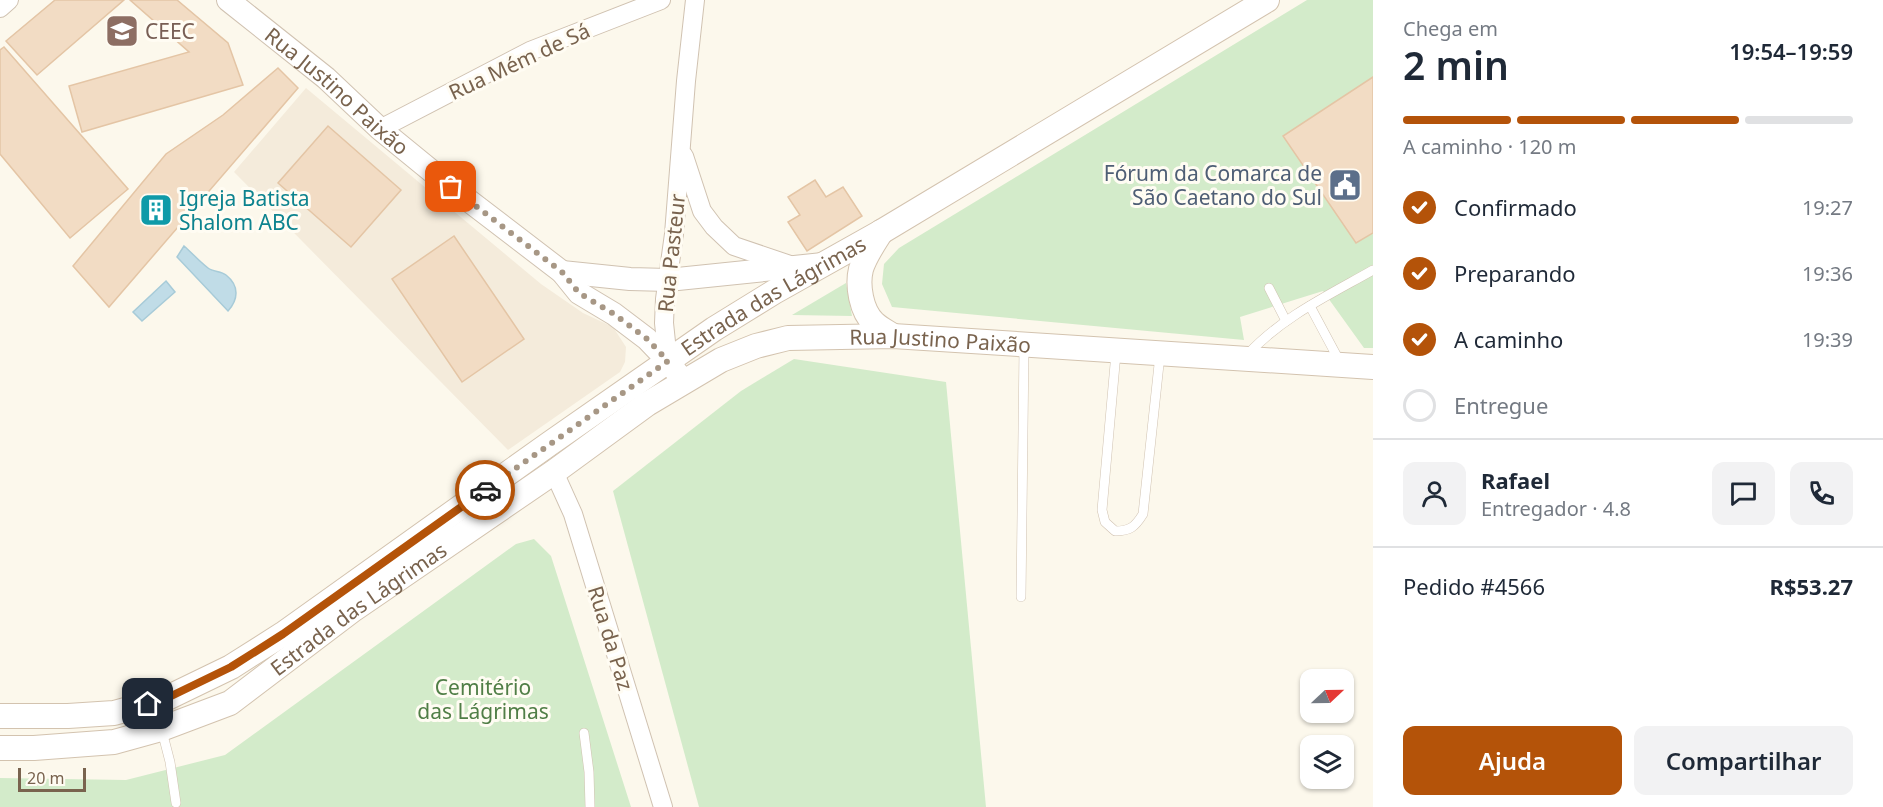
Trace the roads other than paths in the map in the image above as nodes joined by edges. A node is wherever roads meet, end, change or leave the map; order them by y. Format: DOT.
graph roads {
  1 [pos="9,0"];
  2 [pos="228,0"];
  3 [pos="661,0"];
  4 [pos="695,0"];
  5 [pos="1267,0"];
  6 [pos="0,8"];
  7 [pos="380,129"];
  8 [pos="681,146"];
  9 [pos="881,232"];
  10 [pos="823,264"];
  11 [pos="796,267"];
  12 [pos="1373,270"];
  13 [pos="562,272"];
  14 [pos="668,280"];
  15 [pos="1269,288"];
  16 [pos="1310,306"];
  17 [pos="1286,321"];
  18 [pos="893,336"];
  19 [pos="1024,344"];
  20 [pos="1116,350"];
  21 [pos="1160,353"];
  22 [pos="1244,359"];
  23 [pos="668,361"];
  24 [pos="1342,365"];
  25 [pos="1373,367"];
  26 [pos="684,382"];
  27 [pos="554,472"];
  28 [pos="1021,597"];
  29 [pos="0,716"];
  30 [pos="161,729"];
  31 [pos="584,734"];
  32 [pos="0,748"];
  33 [pos="176,803"];
  34 [pos="590,807"];
  35 [pos="663,807"];
  1 -- 6 [label="street"];
  2 -- 7 [label="street, Rua Justino Paixão"];
  3 -- 7 [label="street, Rua Mém de Sá"];
  4 -- 8 [label="street, Rua Pasteur"];
  5 -- 9 [label="main road, Estrada das Lágrimas"];
  7 -- 13 [label="street, Rua Justino Paixão"];
  8 -- 11 [label="street, Rua Pasteur"];
  8 -- 14 [label="street, Rua Pasteur"];
  9 -- 10 [label="main road, Estrada das Lágrimas"];
  9 -- 18 [label="main road"];
  10 -- 11 [label="street"];
  10 -- 23 [label="main road, Estrada das Lágrimas"];
  11 -- 14 [label="street"];
  12 -- 16 [label="lane"];
  13 -- 14 [label="street"];
  13 -- 23 [label="street, Rua Justino Paixão"];
  14 -- 23 [label="street, Rua Pasteur"];
  15 -- 17 [label="lane"];
  16 -- 17 [label="lane"];
  16 -- 24 [label="lane"];
  17 -- 22 [label="lane"];
  18 -- 19 [label="main road, Rua Justino Paixão"];
  18 -- 26 [label="main road, Rua Justino Paixão"];
  19 -- 20 [label="main road, Rua Justino Paixão"];
  19 -- 28 [label="lane"];
  20 -- 21 [label="main road, Rua Justino Paixão"];
  20 -- 21 [label="lane"];
  21 -- 22 [label="main road, Rua Justino Paixão"];
  22 -- 24 [label="main road, Rua Justino Paixão"];
  23 -- 26 [label="street, Rua Justino Paixão"];
  23 -- 29 [label="main road, Estrada das Lágrimas"];
  24 -- 25 [label="main road, Rua Justino Paixão"];
  26 -- 27 [label="main road, Estrada das Lágrimas"];
  27 -- 30 [label="main road, Estrada das Lágrimas"];
  27 -- 35 [label="street, Rua da Paz"];
  30 -- 32 [label="main road, Estrada das Lágrimas"];
  30 -- 33 [label="lane"];
  31 -- 34 [label="lane"];
}
